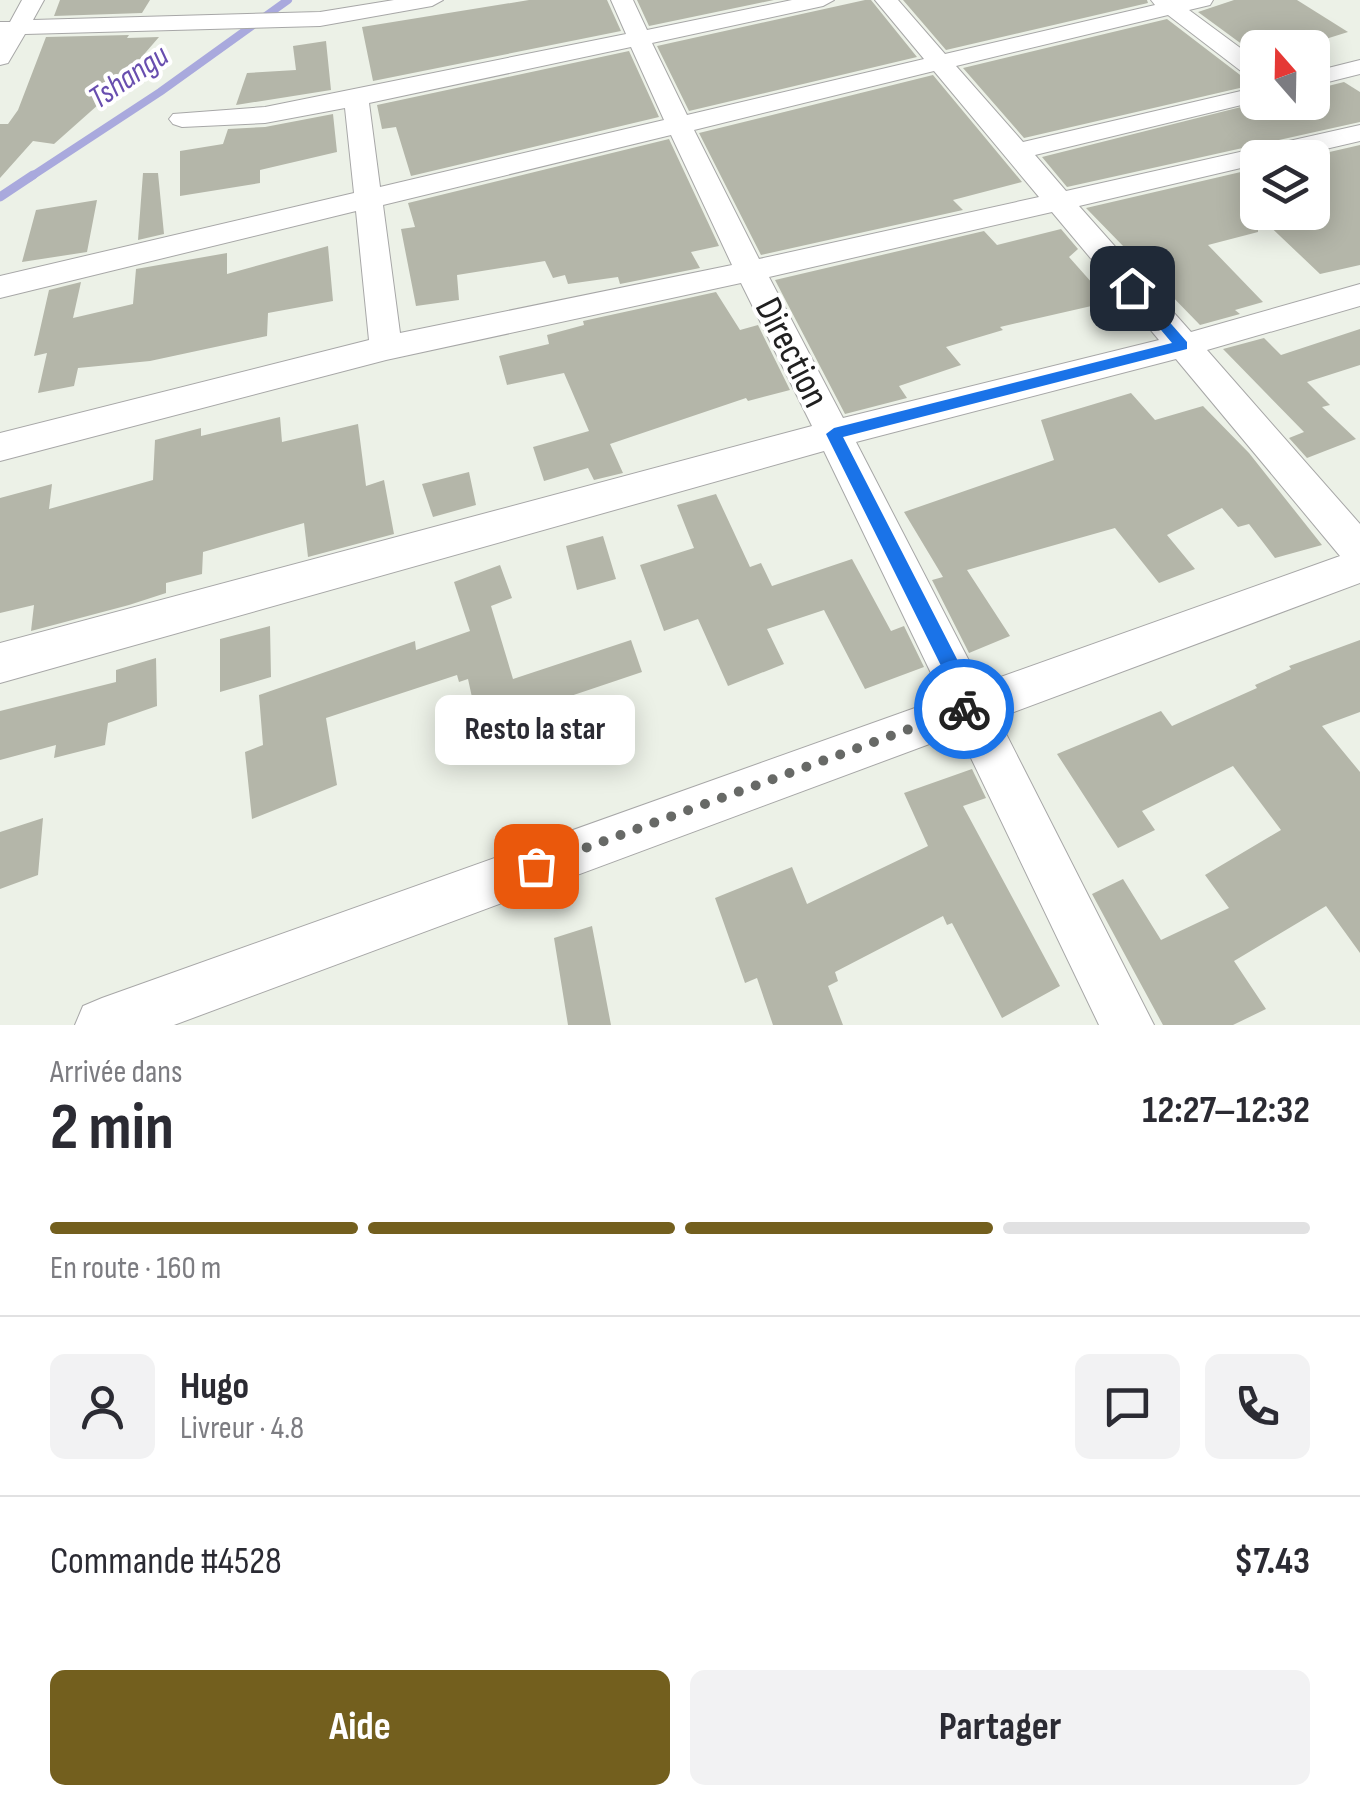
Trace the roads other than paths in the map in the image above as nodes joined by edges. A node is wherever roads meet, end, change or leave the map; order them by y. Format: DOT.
graph roads {
  1 [pos="34,0"];
  2 [pos="432,0"];
  3 [pos="622,0"];
  4 [pos="823,0"];
  5 [pos="886,0"];
  6 [pos="1202,0"];
  7 [pos="1167,4"];
  8 [pos="10,28"];
  9 [pos="639,40"];
  10 [pos="0,58"];
  11 [pos="1240,59"];
  12 [pos="941,64"];
  13 [pos="1360,66"];
  14 [pos="1330,74"];
  15 [pos="356,98"];
  16 [pos="1240,98"];
  17 [pos="182,119"];
  18 [pos="678,125"];
  19 [pos="1360,133"];
  20 [pos="1016,152"];
  21 [pos="368,199"];
  22 [pos="1058,200"];
  23 [pos="752,271"];
  24 [pos="0,287"];
  25 [pos="1360,295"];
  26 [pos="1182,346"];
  27 [pos="386,348"];
  28 [pos="834,434"];
  29 [pos="0,447"];
  30 [pos="1360,551"];
  31 [pos="1360,566"];
  32 [pos="0,663"];
  33 [pos="971,706"];
  34 [pos="102,1025"];
  35 [pos="1127,1025"];
  1 -- 8 [label="street"];
  2 -- 8 [label="street"];
  3 -- 9 [label="street, Direction"];
  4 -- 9 [label="street"];
  5 -- 12 [label="street"];
  6 -- 7 [label="street"];
  7 -- 11 [label="street"];
  7 -- 12 [label="street"];
  8 -- 10 [label="street"];
  9 -- 15 [label="street"];
  9 -- 18 [label="street, Direction"];
  12 -- 18 [label="street"];
  12 -- 20 [label="street"];
  13 -- 14 [label="street"];
  15 -- 17 [label="street"];
  15 -- 21 [label="street"];
  16 -- 20 [label="street"];
  18 -- 21 [label="street"];
  18 -- 23 [label="street, Direction"];
  19 -- 22 [label="street"];
  20 -- 22 [label="street"];
  21 -- 24 [label="street"];
  21 -- 27 [label="street"];
  22 -- 23 [label="street"];
  22 -- 26 [label="street"];
  23 -- 27 [label="street"];
  23 -- 28 [label="street, Direction"];
  25 -- 26 [label="street"];
  26 -- 28 [label="street"];
  26 -- 30 [label="street"];
  27 -- 29 [label="street"];
  28 -- 32 [label="street"];
  28 -- 33 [label="street, Direction"];
  31 -- 33 [label="street"];
  33 -- 34 [label="street"];
  33 -- 35 [label="street, Direction"];
}
